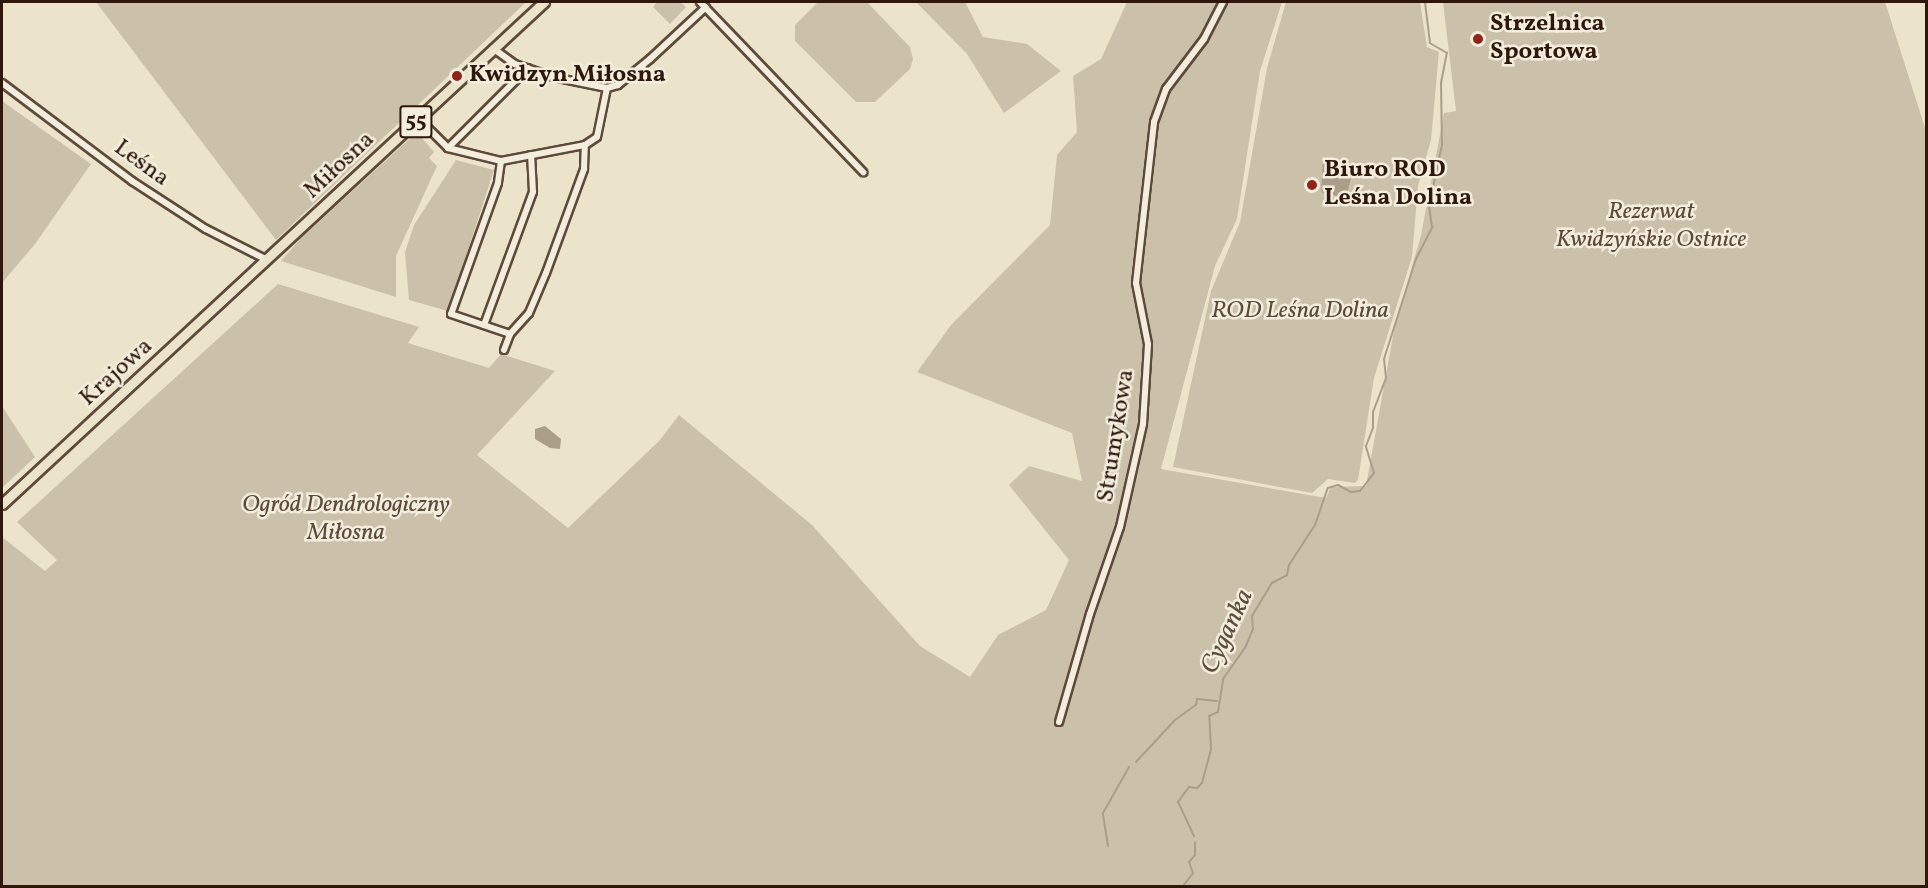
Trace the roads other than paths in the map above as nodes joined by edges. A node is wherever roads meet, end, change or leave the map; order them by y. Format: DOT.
graph roads {
  1 [pos="544,2"];
  2 [pos="1223,2"];
  3 [pos="703,4"];
  4 [pos="494,49"];
  5 [pos="528,68"];
  6 [pos="2,83"];
  7 [pos="607,88"];
  8 [pos="419,119"];
  9 [pos="585,146"];
  10 [pos="448,147"];
  11 [pos="531,156"];
  12 [pos="501,161"];
  13 [pos="863,172"];
  14 [pos="267,260"];
  15 [pos="484,325"];
  16 [pos="510,334"];
  17 [pos="504,350"];
  18 [pos="2,504"];
  19 [pos="1059,722"];
  1 -- 4 [label="main road, Miłosna / 55"];
  2 -- 19 [label="street, Strumykowa"];
  3 -- 7 [label="street"];
  3 -- 13 [label="street"];
  4 -- 5 [label="street"];
  4 -- 8 [label="main road, Miłosna / 55"];
  5 -- 7 [label="street"];
  5 -- 10 [label="street"];
  6 -- 14 [label="street, Leśna"];
  7 -- 9 [label="street"];
  8 -- 10 [label="street"];
  8 -- 14 [label="main road, Miłosna / 55"];
  9 -- 11 [label="street"];
  9 -- 16 [label="street"];
  10 -- 12 [label="street"];
  11 -- 12 [label="street"];
  11 -- 15 [label="street"];
  12 -- 15 [label="street"];
  14 -- 18 [label="main road, Krajowa / 55"];
  15 -- 16 [label="street"];
  16 -- 17 [label="street"];
}
